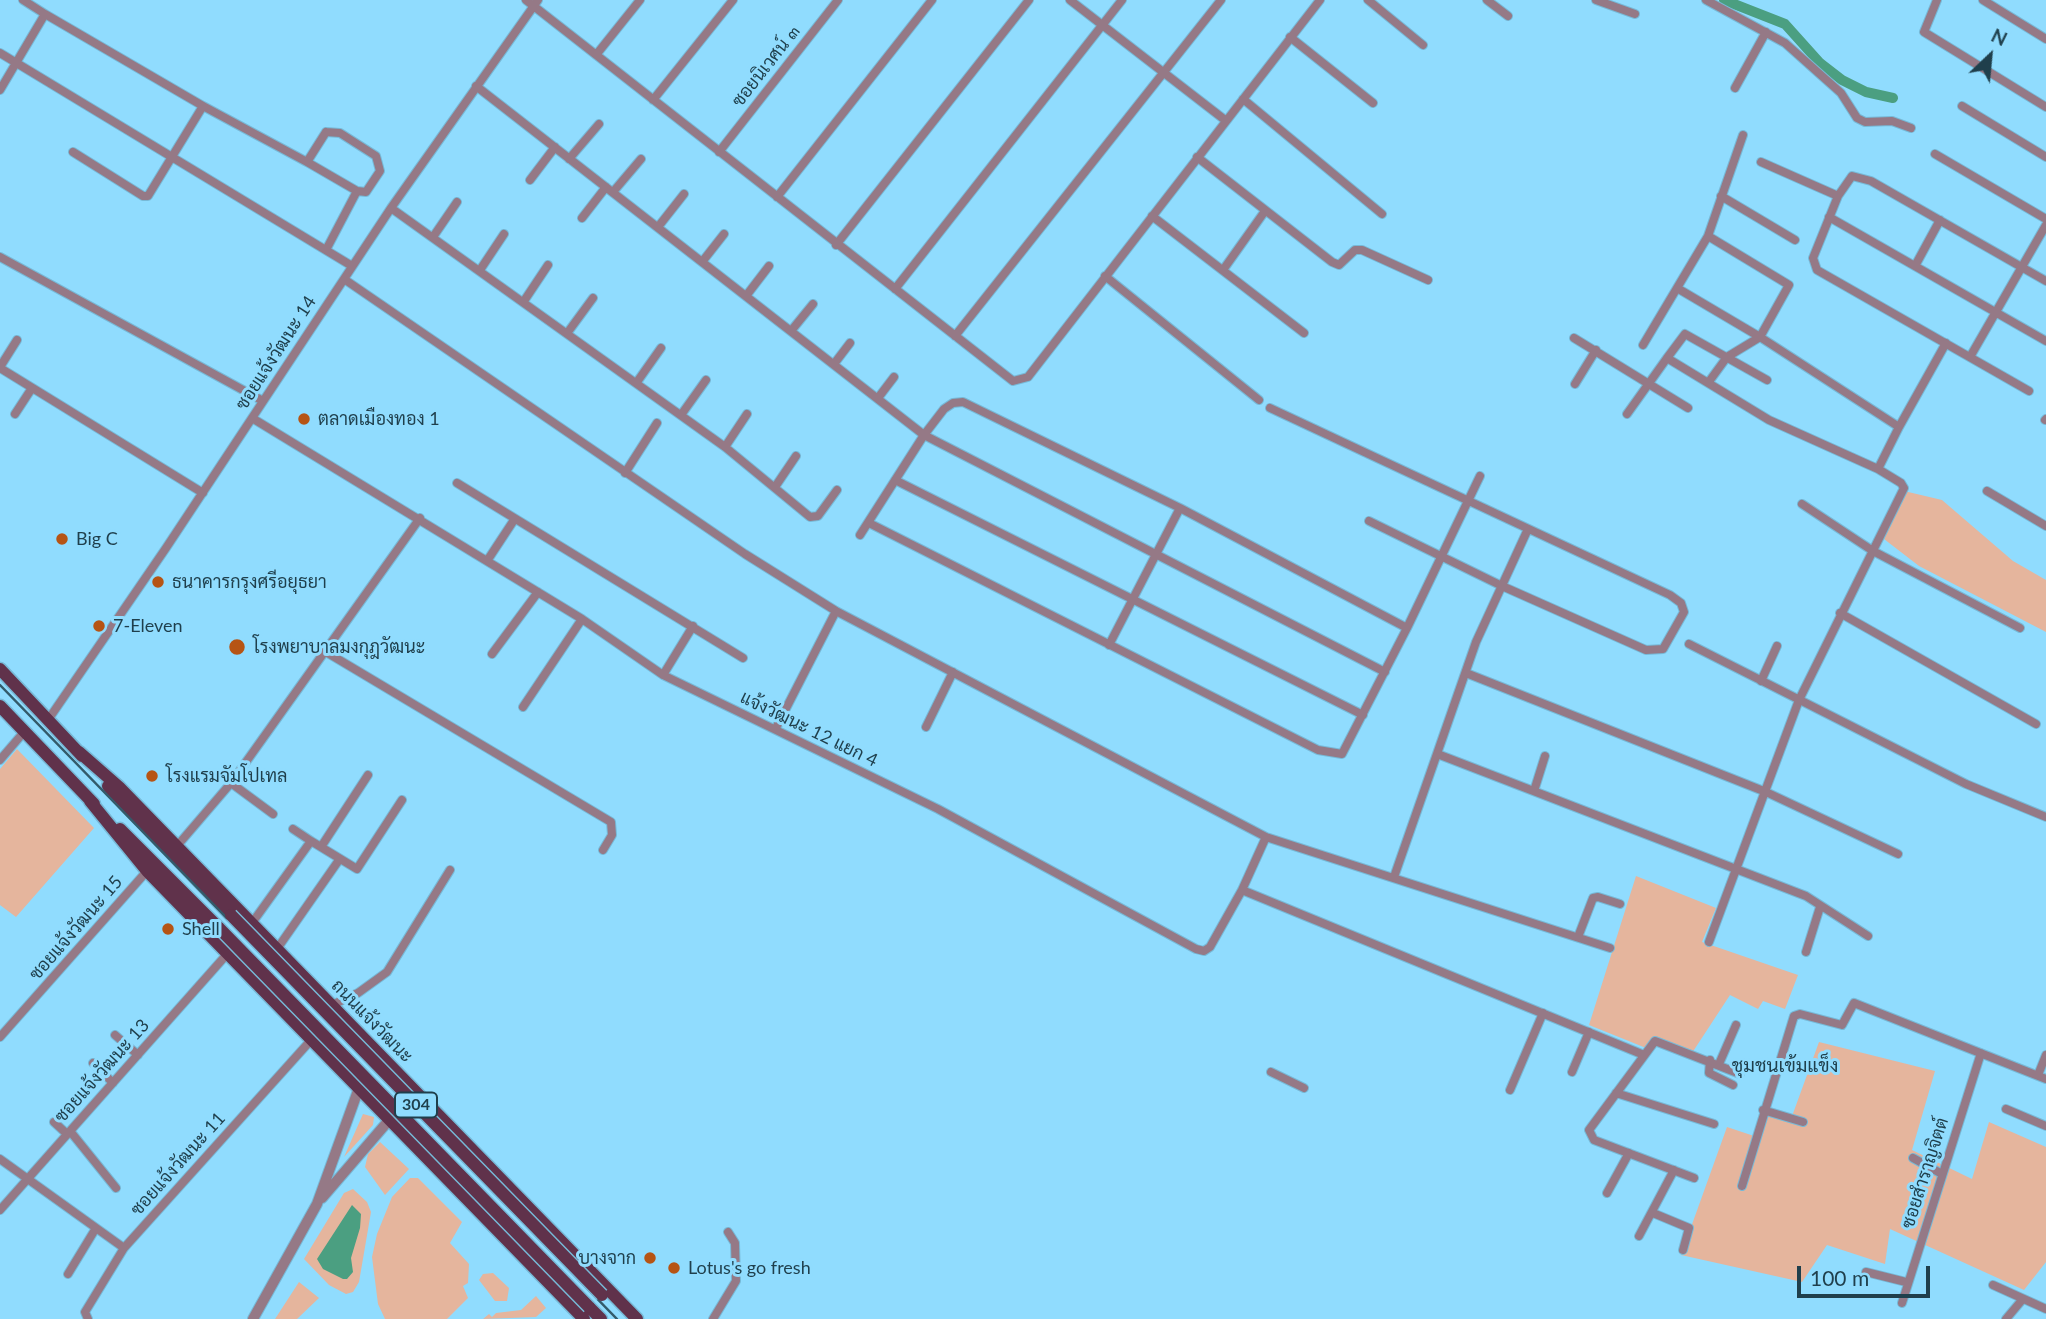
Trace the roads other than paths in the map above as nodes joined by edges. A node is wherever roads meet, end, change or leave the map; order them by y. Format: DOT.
graph roads {
  1 [pos="23,0"];
  2 [pos="640,0"];
  3 [pos="733,0"];
  4 [pos="838,0"];
  5 [pos="932,0"];
  6 [pos="1029,0"];
  7 [pos="1070,0"];
  8 [pos="1122,0"];
  9 [pos="1221,0"];
  10 [pos="1320,0"];
  11 [pos="1368,0"];
  12 [pos="1488,0"];
  13 [pos="1596,0"];
  14 [pos="1706,0"];
  15 [pos="1937,0"];
  16 [pos="1983,0"];
  17 [pos="533,2"];
  18 [pos="45,14"];
  19 [pos="1635,14"];
  20 [pos="1508,16"];
  21 [pos="1102,24"];
  22 [pos="1766,32"];
  23 [pos="1290,37"];
  24 [pos="2046,38"];
  25 [pos="1423,45"];
  26 [pos="0,53"];
  27 [pos="596,55"];
  28 [pos="16,63"];
  29 [pos="1162,73"];
  30 [pos="475,86"];
  31 [pos="1735,88"];
  32 [pos="0,90"];
  33 [pos="1242,99"];
  34 [pos="653,100"];
  35 [pos="1373,103"];
  36 [pos="203,106"];
  37 [pos="1962,106"];
  38 [pos="2046,107"];
  39 [pos="1225,120"];
  40 [pos="599,124"];
  41 [pos="1911,128"];
  42 [pos="1742,135"];
  43 [pos="555,147"];
  44 [pos="73,152"];
  45 [pos="719,152"];
  46 [pos="1936,154"];
  47 [pos="1197,156"];
  48 [pos="2046,157"];
  49 [pos="172,158"];
  50 [pos="569,159"];
  51 [pos="641,159"];
  52 [pos="307,162"];
  53 [pos="1761,162"];
  54 [pos="530,180"];
  55 [pos="610,190"];
  56 [pos="357,191"];
  57 [pos="684,194"];
  58 [pos="1721,196"];
  59 [pos="1838,196"];
  60 [pos="777,198"];
  61 [pos="457,202"];
  62 [pos="391,208"];
  63 [pos="1265,211"];
  64 [pos="1382,214"];
  65 [pos="1152,216"];
  66 [pos="1829,217"];
  67 [pos="582,218"];
  68 [pos="2046,219"];
  69 [pos="1940,220"];
  70 [pos="2046,225"];
  71 [pos="658,227"];
  72 [pos="504,234"];
  73 [pos="724,234"];
  74 [pos="1708,236"];
  75 [pos="433,237"];
  76 [pos="1795,240"];
  77 [pos="836,245"];
  78 [pos="326,250"];
  79 [pos="0,257"];
  80 [pos="702,262"];
  81 [pos="548,265"];
  82 [pos="352,266"];
  83 [pos="769,266"];
  84 [pos="1915,266"];
  85 [pos="2022,267"];
  86 [pos="480,270"];
  87 [pos="1223,270"];
  88 [pos="1105,276"];
  89 [pos="344,279"];
  90 [pos="1428,280"];
  91 [pos="2046,281"];
  92 [pos="1677,288"];
  93 [pos="895,289"];
  94 [pos="746,296"];
  95 [pos="593,298"];
  96 [pos="524,301"];
  97 [pos="813,304"];
  98 [pos="1996,312"];
  99 [pos="791,331"];
  100 [pos="568,332"];
  101 [pos="1304,333"];
  102 [pos="955,336"];
  103 [pos="1760,337"];
  104 [pos="1574,338"];
  105 [pos="17,340"];
  106 [pos="2046,341"];
  107 [pos="1946,343"];
  108 [pos="850,344"];
  109 [pos="1643,345"];
  110 [pos="660,348"];
  111 [pos="1596,350"];
  112 [pos="1727,356"];
  113 [pos="1970,357"];
  114 [pos="1667,358"];
  115 [pos="834,364"];
  116 [pos="0,368"];
  117 [pos="894,377"];
  118 [pos="706,380"];
  119 [pos="1767,380"];
  120 [pos="637,382"];
  121 [pos="1649,382"];
  122 [pos="1708,383"];
  123 [pos="1575,384"];
  124 [pos="32,388"];
  125 [pos="2029,391"];
  126 [pos="878,398"];
  127 [pos="1259,400"];
  128 [pos="263,401"];
  129 [pos="1270,408"];
  130 [pos="1688,408"];
  131 [pos="15,414"];
  132 [pos="747,414"];
  133 [pos="1627,414"];
  134 [pos="681,415"];
  135 [pos="252,418"];
  136 [pos="657,423"];
  137 [pos="1899,427"];
  138 [pos="924,435"];
  139 [pos="725,447"];
  140 [pos="796,456"];
  141 [pos="1878,469"];
  142 [pos="625,473"];
  143 [pos="1480,476"];
  144 [pos="895,480"];
  145 [pos="457,483"];
  146 [pos="775,487"];
  147 [pos="837,491"];
  148 [pos="1987,491"];
  149 [pos="202,493"];
  150 [pos="1467,502"];
  151 [pos="1802,504"];
  152 [pos="1181,509"];
  153 [pos="421,518"];
  154 [pos="514,520"];
  155 [pos="1369,521"];
  156 [pos="869,523"];
  157 [pos="2046,526"];
  158 [pos="1528,529"];
  159 [pos="860,535"];
  160 [pos="1873,551"];
  161 [pos="1441,555"];
  162 [pos="1157,556"];
  163 [pos="488,561"];
  164 [pos="1502,586"];
  165 [pos="538,592"];
  166 [pos="1132,600"];
  167 [pos="836,611"];
  168 [pos="1840,613"];
  169 [pos="582,619"];
  170 [pos="693,626"];
  171 [pos="1407,628"];
  172 [pos="2020,628"];
  173 [pos="1689,644"];
  174 [pos="1108,645"];
  175 [pos="1777,646"];
  176 [pos="326,652"];
  177 [pos="492,654"];
  178 [pos="743,658"];
  179 [pos="0,669"];
  180 [pos="953,672"];
  181 [pos="1385,672"];
  182 [pos="1466,673"];
  183 [pos="663,675"];
  184 [pos="1762,681"];
  185 [pos="1799,701"];
  186 [pos="0,706"];
  187 [pos="523,707"];
  188 [pos="1363,715"];
  189 [pos="48,720"];
  190 [pos="2036,724"];
  191 [pos="926,727"];
  192 [pos="776,728"];
  193 [pos="24,732"];
  194 [pos="79,752"];
  195 [pos="1440,755"];
  196 [pos="1545,756"];
  197 [pos="0,760"];
  198 [pos="368,775"];
  199 [pos="231,783"];
  200 [pos="1534,791"];
  201 [pos="1766,792"];
  202 [pos="402,800"];
  203 [pos="90,801"];
  204 [pos="273,814"];
  205 [pos="2046,817"];
  206 [pos="293,830"];
  207 [pos="1266,837"];
  208 [pos="311,841"];
  209 [pos="177,846"];
  210 [pos="321,847"];
  211 [pos="603,850"];
  212 [pos="1898,854"];
  213 [pos="339,860"];
  214 [pos="1737,868"];
  215 [pos="450,870"];
  216 [pos="147,871"];
  217 [pos="1394,877"];
  218 [pos="1242,890"];
  219 [pos="1620,904"];
  220 [pos="1820,907"];
  221 [pos="252,923"];
  222 [pos="1868,936"];
  223 [pos="1578,937"];
  224 [pos="1709,942"];
  225 [pos="1610,948"];
  226 [pos="277,949"];
  227 [pos="1806,952"];
  228 [pos="228,953"];
  229 [pos="331,1005"];
  230 [pos="1543,1013"];
  231 [pos="1736,1026"];
  232 [pos="1589,1032"];
  233 [pos="114,1035"];
  234 [pos="0,1037"];
  235 [pos="312,1039"];
  236 [pos="371,1045"];
  237 [pos="1981,1053"];
  238 [pos="138,1055"];
  239 [pos="1644,1055"];
  240 [pos="2046,1055"];
  241 [pos="1710,1060"];
  242 [pos="93,1063"];
  243 [pos="1719,1064"];
  244 [pos="1271,1072"];
  245 [pos="1572,1072"];
  246 [pos="345,1074"];
  247 [pos="1740,1074"];
  248 [pos="2042,1077"];
  249 [pos="113,1083"];
  250 [pos="1733,1085"];
  251 [pos="359,1088"];
  252 [pos="1304,1088"];
  253 [pos="1510,1090"];
  254 [pos="417,1093"];
  255 [pos="1616,1093"];
  256 [pos="2006,1109"];
  257 [pos="1763,1110"];
  258 [pos="390,1119"];
  259 [pos="54,1122"];
  260 [pos="1803,1122"];
  261 [pos="1714,1124"];
  262 [pos="2046,1126"];
  263 [pos="451,1127"];
  264 [pos="68,1133"];
  265 [pos="421,1152"];
  266 [pos="1629,1153"];
  267 [pos="1913,1157"];
  268 [pos="0,1159"];
  269 [pos="1674,1170"];
  270 [pos="1942,1174"];
  271 [pos="1694,1178"];
  272 [pos="27,1179"];
  273 [pos="1742,1186"];
  274 [pos="116,1188"];
  275 [pos="1607,1193"];
  276 [pos="317,1204"];
  277 [pos="0,1210"];
  278 [pos="1653,1213"];
  279 [pos="96,1227"];
  280 [pos="728,1232"];
  281 [pos="1639,1236"];
  282 [pos="124,1248"];
  283 [pos="1683,1250"];
  284 [pos="1867,1272"];
  285 [pos="68,1274"];
  286 [pos="1906,1282"];
  287 [pos="1993,1285"];
  288 [pos="2022,1300"];
  289 [pos="1902,1303"];
  290 [pos="2046,1309"];
  291 [pos="587,1313"];
  292 [pos="88,1319"];
  293 [pos="253,1319"];
  294 [pos="600,1319"];
  295 [pos="625,1319"];
  296 [pos="637,1319"];
  297 [pos="713,1319"];
  298 [pos="2006,1319"];
  1 -- 18 [label="street"];
  2 -- 27 [label="street"];
  3 -- 34 [label="street"];
  4 -- 45 [label="street, ซอยนิเวศน์ ๓"];
  5 -- 60 [label="street"];
  6 -- 77 [label="street"];
  7 -- 21 [label="street"];
  8 -- 21 [label="street"];
  9 -- 29 [label="street"];
  10 -- 23 [label="street"];
  11 -- 25 [label="street"];
  12 -- 20 [label="street"];
  13 -- 19 [label="street"];
  14 -- 22 [label="street"];
  15 -- 38 [label="street"];
  16 -- 24 [label="street"];
  17 -- 27 [label="street"];
  17 -- 30 [label="street, ซอยแจ้งวัฒนะ 14"];
  18 -- 28 [label="street"];
  18 -- 36 [label="street"];
  21 -- 29 [label="street"];
  21 -- 93 [label="street"];
  22 -- 31 [label="street"];
  22 -- 41 [label="street"];
  23 -- 33 [label="street"];
  23 -- 35 [label="street"];
  26 -- 28 [label="street"];
  27 -- 34 [label="street"];
  28 -- 32 [label="street"];
  28 -- 49 [label="street"];
  29 -- 39 [label="street"];
  29 -- 102 [label="street"];
  30 -- 43 [label="street"];
  30 -- 62 [label="street, ซอยแจ้งวัฒนะ 14"];
  33 -- 39 [label="street"];
  33 -- 64 [label="street"];
  34 -- 45 [label="street"];
  36 -- 49 [label="street"];
  36 -- 52 [label="street"];
  37 -- 48 [label="street"];
  39 -- 47 [label="street"];
  40 -- 50 [label="street"];
  42 -- 58 [label="street"];
  43 -- 50 [label="street"];
  43 -- 54 [label="street"];
  44 -- 49 [label="street"];
  45 -- 60 [label="street"];
  46 -- 68 [label="street"];
  47 -- 63 [label="street"];
  47 -- 65 [label="street"];
  49 -- 78 [label="street"];
  50 -- 55 [label="street"];
  51 -- 55 [label="street"];
  52 -- 56 [label="street"];
  52 -- 56 [label="street"];
  53 -- 59 [label="street"];
  55 -- 67 [label="street"];
  55 -- 71 [label="street"];
  56 -- 78 [label="street"];
  57 -- 71 [label="street"];
  58 -- 74 [label="street"];
  58 -- 76 [label="street"];
  59 -- 66 [label="street"];
  59 -- 69 [label="street"];
  60 -- 77 [label="street"];
  61 -- 75 [label="street"];
  62 -- 75 [label="street"];
  62 -- 82 [label="street, ซอยแจ้งวัฒนะ 14"];
  63 -- 87 [label="street"];
  63 -- 90 [label="street"];
  65 -- 87 [label="street"];
  65 -- 88 [label="street"];
  66 -- 84 [label="street"];
  66 -- 107 [label="street"];
  69 -- 84 [label="street"];
  69 -- 85 [label="street"];
  70 -- 85 [label="street"];
  71 -- 80 [label="street"];
  72 -- 86 [label="street"];
  73 -- 80 [label="street"];
  74 -- 92 [label="street"];
  74 -- 103 [label="street"];
  75 -- 86 [label="street"];
  77 -- 93 [label="street"];
  78 -- 82 [label="street"];
  79 -- 128 [label="street"];
  80 -- 94 [label="street"];
  81 -- 96 [label="street"];
  82 -- 89 [label="street, ซอยแจ้งวัฒนะ 14"];
  83 -- 94 [label="street"];
  84 -- 98 [label="street"];
  85 -- 91 [label="street"];
  85 -- 98 [label="street"];
  86 -- 96 [label="street"];
  87 -- 101 [label="street"];
  88 -- 102 [label="street"];
  88 -- 127 [label="street"];
  89 -- 128 [label="street, ซอยแจ้งวัฒนะ 14"];
  89 -- 142 [label="street"];
  92 -- 103 [label="street"];
  92 -- 109 [label="street"];
  93 -- 102 [label="street"];
  94 -- 99 [label="street"];
  95 -- 100 [label="street"];
  96 -- 100 [label="street"];
  97 -- 99 [label="street"];
  98 -- 106 [label="street"];
  98 -- 113 [label="street"];
  99 -- 115 [label="street"];
  100 -- 120 [label="street"];
  103 -- 112 [label="street"];
  103 -- 137 [label="street"];
  104 -- 111 [label="street"];
  105 -- 116 [label="street"];
  107 -- 113 [label="street"];
  107 -- 137 [label="street"];
  108 -- 115 [label="street"];
  110 -- 120 [label="street"];
  111 -- 121 [label="street"];
  111 -- 123 [label="street"];
  112 -- 114 [label="street"];
  112 -- 119 [label="street"];
  112 -- 122 [label="street"];
  113 -- 125 [label="street"];
  114 -- 121 [label="street"];
  114 -- 122 [label="street"];
  115 -- 126 [label="street"];
  116 -- 124 [label="street"];
  117 -- 126 [label="street"];
  118 -- 134 [label="street"];
  120 -- 134 [label="street"];
  121 -- 130 [label="street"];
  121 -- 133 [label="street"];
  122 -- 141 [label="street"];
  124 -- 131 [label="street"];
  124 -- 149 [label="street"];
  126 -- 138 [label="street"];
  128 -- 135 [label="street, ซอยแจ้งวัฒนะ 14"];
  129 -- 150 [label="street"];
  132 -- 139 [label="street"];
  134 -- 139 [label="street"];
  135 -- 149 [label="street, ซอยแจ้งวัฒนะ 14"];
  135 -- 153 [label="street, แจ้งวัฒนะ 12 แยก 4"];
  136 -- 142 [label="street"];
  137 -- 141 [label="street"];
  138 -- 144 [label="street"];
  138 -- 152 [label="street"];
  138 -- 162 [label="street"];
  139 -- 146 [label="street"];
  140 -- 146 [label="street"];
  141 -- 160 [label="street"];
  142 -- 167 [label="street"];
  143 -- 150 [label="street"];
  144 -- 156 [label="street"];
  144 -- 166 [label="street"];
  145 -- 154 [label="street"];
  146 -- 147 [label="street"];
  148 -- 157 [label="street"];
  149 -- 189 [label="street, ซอยแจ้งวัฒนะ 14"];
  150 -- 158 [label="street"];
  150 -- 161 [label="street"];
  151 -- 160 [label="street"];
  152 -- 162 [label="street"];
  152 -- 171 [label="street"];
  153 -- 163 [label="street, แจ้งวัฒนะ 12 แยก 4"];
  153 -- 176 [label="street"];
  154 -- 163 [label="street"];
  154 -- 170 [label="street"];
  155 -- 161 [label="street"];
  156 -- 159 [label="street"];
  156 -- 174 [label="street"];
  158 -- 164 [label="street"];
  158 -- 164 [label="street"];
  160 -- 168 [label="street"];
  160 -- 172 [label="street"];
  161 -- 164 [label="street"];
  161 -- 171 [label="street"];
  162 -- 166 [label="street"];
  162 -- 181 [label="street"];
  163 -- 165 [label="street, แจ้งวัฒนะ 12 แยก 4"];
  164 -- 182 [label="street"];
  165 -- 169 [label="street, แจ้งวัฒนะ 12 แยก 4"];
  165 -- 177 [label="street"];
  166 -- 174 [label="street"];
  166 -- 188 [label="street"];
  167 -- 180 [label="street"];
  167 -- 192 [label="street"];
  168 -- 185 [label="street"];
  168 -- 190 [label="street"];
  169 -- 183 [label="street, แจ้งวัฒนะ 12 แยก 4"];
  169 -- 187 [label="street"];
  170 -- 178 [label="street"];
  170 -- 183 [label="street"];
  171 -- 181 [label="street"];
  173 -- 184 [label="street"];
  174 -- 188 [label="street"];
  175 -- 184 [label="street"];
  176 -- 199 [label="street"];
  176 -- 211 [label="street"];
  179 -- 189 [label="main road, ถนนแจ้งวัฒนะ / 304"];
  180 -- 191 [label="street"];
  180 -- 207 [label="street"];
  181 -- 188 [label="street"];
  182 -- 195 [label="street"];
  182 -- 201 [label="street"];
  183 -- 192 [label="street, แจ้งวัฒนะ 12 แยก 4"];
  184 -- 185 [label="street"];
  185 -- 201 [label="street"];
  185 -- 205 [label="street"];
  186 -- 193 [label="main road, 304"];
  189 -- 194 [label="main road, ถนนแจ้งวัฒนะ / 304"];
  192 -- 218 [label="street, แจ้งวัฒนะ 12 แยก 4"];
  193 -- 197 [label="street"];
  193 -- 203 [label="main road, 304"];
  194 -- 209 [label="main road, ถนนแจ้งวัฒนะ / 304"];
  194 -- 295 [label="main road, ถนนแจ้งวัฒนะ / 304, bridge"];
  195 -- 200 [label="street"];
  195 -- 217 [label="street"];
  196 -- 200 [label="street"];
  198 -- 210 [label="street"];
  199 -- 204 [label="street"];
  199 -- 209 [label="street"];
  200 -- 214 [label="street"];
  201 -- 212 [label="street"];
  201 -- 214 [label="street"];
  202 -- 213 [label="street"];
  203 -- 216 [label="main road, 304"];
  203 -- 291 [label="main road, 304, bridge"];
  206 -- 208 [label="street"];
  207 -- 217 [label="street"];
  207 -- 218 [label="street"];
  208 -- 210 [label="street"];
  208 -- 221 [label="street"];
  209 -- 221 [label="main road, ถนนแจ้งวัฒนะ / 304"];
  210 -- 213 [label="street"];
  213 -- 226 [label="street"];
  214 -- 220 [label="street"];
  214 -- 224 [label="street"];
  215 -- 229 [label="street"];
  216 -- 228 [label="main road, 304"];
  216 -- 234 [label="street, ซอยแจ้งวัฒนะ 15"];
  217 -- 223 [label="street"];
  218 -- 230 [label="street"];
  219 -- 223 [label="street"];
  220 -- 222 [label="street"];
  220 -- 227 [label="street"];
  221 -- 226 [label="main road, ถนนแจ้งวัฒนะ / 304"];
  223 -- 225 [label="street"];
  226 -- 229 [label="main road, ถนนแจ้งวัฒนะ / 304"];
  228 -- 235 [label="main road, 304"];
  228 -- 238 [label="street, ซอยแจ้งวัฒนะ 13"];
  229 -- 236 [label="main road, ถนนแจ้งวัฒนะ / 304"];
  230 -- 232 [label="street"];
  230 -- 253 [label="street"];
  231 -- 243 [label="street"];
  232 -- 239 [label="street"];
  232 -- 245 [label="street"];
  233 -- 238 [label="street"];
  235 -- 246 [label="main road, 304"];
  235 -- 282 [label="street, ซอยแจ้งวัฒนะ 11"];
  236 -- 246 [label="main road"];
  236 -- 254 [label="main road, ถนนแจ้งวัฒนะ / 304"];
  237 -- 248 [label="street"];
  237 -- 257 [label="street"];
  237 -- 270 [label="street, ซอยสำราญจิตต์"];
  238 -- 249 [label="street, ซอยแจ้งวัฒนะ 13"];
  239 -- 241 [label="street"];
  239 -- 255 [label="street"];
  240 -- 248 [label="street"];
  241 -- 243 [label="street"];
  241 -- 250 [label="street"];
  242 -- 249 [label="street"];
  243 -- 247 [label="street"];
  244 -- 252 [label="street"];
  246 -- 251 [label="main road, 304"];
  249 -- 264 [label="street, ซอยแจ้งวัฒนะ 13"];
  251 -- 258 [label="main road, 304"];
  251 -- 276 [label="street"];
  254 -- 258 [label="main road"];
  254 -- 263 [label="main road, ถนนแจ้งวัฒนะ / 304"];
  255 -- 261 [label="street"];
  255 -- 266 [label="street"];
  256 -- 262 [label="street"];
  257 -- 260 [label="street"];
  257 -- 273 [label="street"];
  258 -- 265 [label="main road, 304"];
  258 -- 276 [label="street"];
  259 -- 264 [label="street"];
  263 -- 265 [label="main road"];
  263 -- 296 [label="main road, ถนนแจ้งวัฒนะ / 304"];
  264 -- 272 [label="street, ซอยแจ้งวัฒนะ 13"];
  264 -- 274 [label="street"];
  265 -- 291 [label="main road, 304"];
  266 -- 269 [label="street"];
  266 -- 275 [label="street"];
  267 -- 270 [label="street"];
  268 -- 272 [label="street"];
  269 -- 271 [label="street"];
  269 -- 278 [label="street"];
  270 -- 286 [label="street, ซอยสำราญจิตต์"];
  272 -- 277 [label="street, ซอยแจ้งวัฒนะ 13"];
  272 -- 279 [label="street"];
  276 -- 293 [label="street"];
  278 -- 281 [label="street"];
  278 -- 283 [label="street"];
  279 -- 282 [label="street"];
  279 -- 285 [label="street"];
  280 -- 297 [label="street"];
  282 -- 292 [label="street, ซอยแจ้งวัฒนะ 11"];
  284 -- 286 [label="street"];
  286 -- 289 [label="street, ซอยสำราญจิตต์"];
  287 -- 288 [label="street"];
  288 -- 290 [label="street"];
  288 -- 298 [label="street"];
  291 -- 294 [label="main road, 304"];
}
